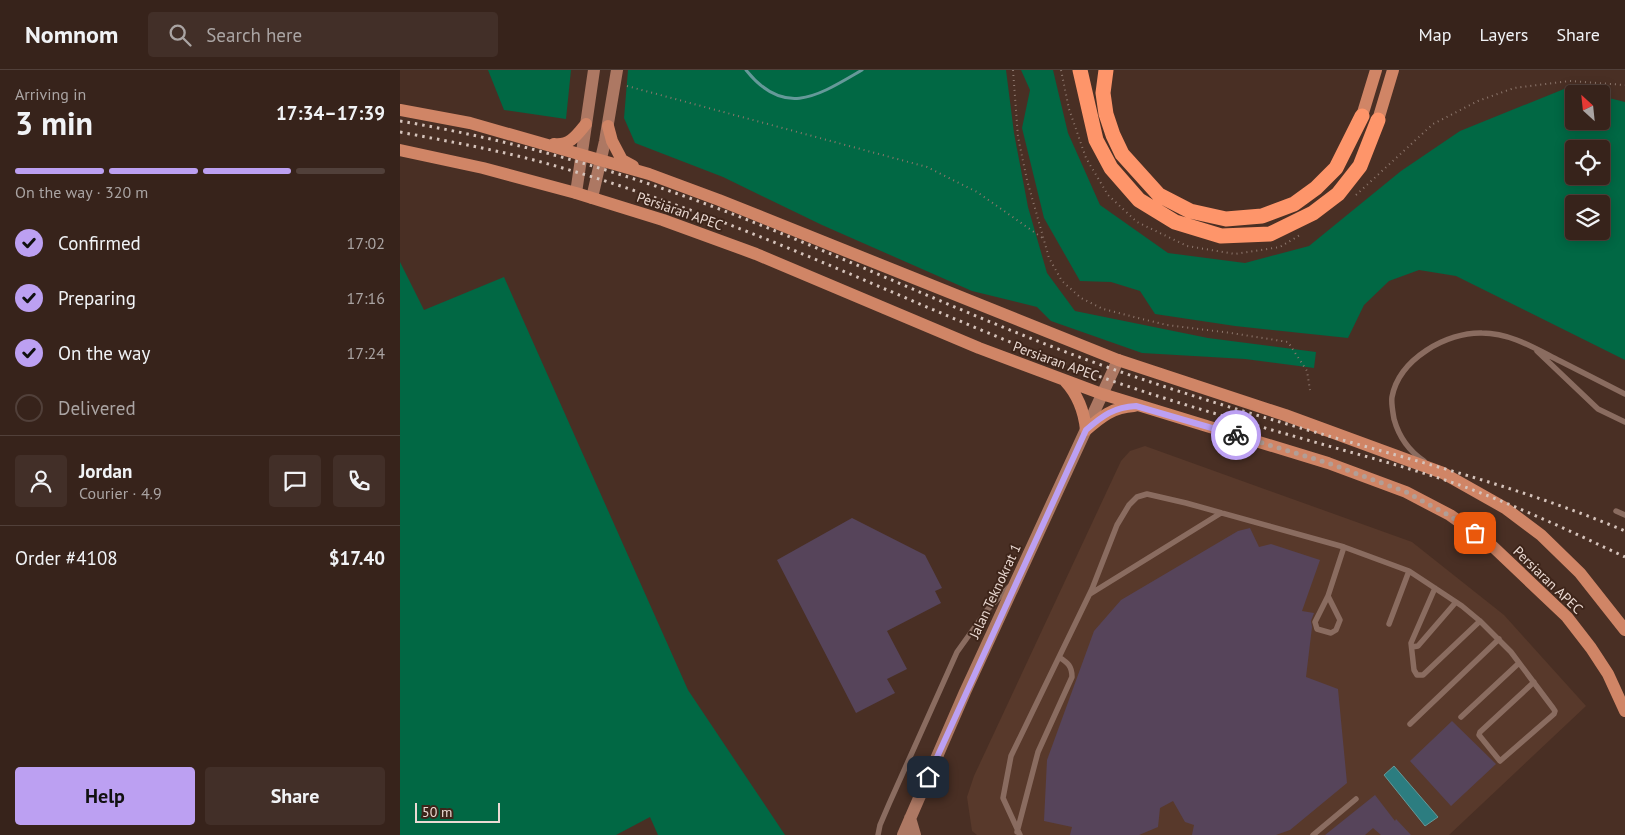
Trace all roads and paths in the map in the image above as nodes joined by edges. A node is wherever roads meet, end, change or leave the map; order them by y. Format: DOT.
graph roads {
  1 [pos="594,70"];
  2 [pos="617,70"];
  3 [pos="1013,70"];
  4 [pos="1061,70"];
  5 [pos="1080,70"];
  6 [pos="1106,70"];
  7 [pos="1376,70"];
  8 [pos="1393,70"];
  9 [pos="1625,85"];
  10 [pos="615,89"];
  11 [pos="400,110"];
  12 [pos="1362,116"];
  13 [pos="1378,120"];
  14 [pos="586,124"];
  15 [pos="608,126"];
  16 [pos="542,143"];
  17 [pos="400,150"];
  18 [pos="582,155"];
  19 [pos="600,160"];
  20 [pos="649,174"];
  21 [pos="576,193"];
  22 [pos="1354,196"];
  23 [pos="592,198"];
  24 [pos="1303,233"];
  25 [pos="1044,239"];
  26 [pos="1532,346"];
  27 [pos="1118,360"];
  28 [pos="1063,379"];
  29 [pos="1310,390"];
  30 [pos="1102,394"];
  31 [pos="1625,394"];
  32 [pos="1136,406"];
  33 [pos="1625,422"];
  34 [pos="1086,430"];
  35 [pos="1443,473"];
  36 [pos="1616,511"];
  37 [pos="1221,513"];
  38 [pos="1625,515"];
  39 [pos="1344,547"];
  40 [pos="1409,571"];
  41 [pos="1018,577"];
  42 [pos="1435,588"];
  43 [pos="1090,594"];
  44 [pos="1328,596"];
  45 [pos="1456,602"];
  46 [pos="1480,621"];
  47 [pos="1389,624"];
  48 [pos="1625,630"];
  49 [pos="1499,639"];
  50 [pos="1412,647"];
  51 [pos="1059,657"];
  52 [pos="1519,663"];
  53 [pos="1534,682"];
  54 [pos="1625,711"];
  55 [pos="1461,717"];
  56 [pos="1410,724"];
  57 [pos="1356,799"];
  58 [pos="910,818"];
  59 [pos="1019,834"];
  60 [pos="878,835"];
  61 [pos="902,835"];
  62 [pos="915,835"];
  63 [pos="1313,835"];
  1 -- 14 [label="main road"];
  2 -- 10 [label="main road"];
  3 -- 25 [label="path"];
  4 -- 24 [label="path"];
  5 -- 13 [label="highway"];
  6 -- 12 [label="highway"];
  7 -- 12 [label="main road"];
  8 -- 13 [label="main road"];
  9 -- 22 [label="path"];
  10 -- 15 [label="main road"];
  10 -- 25 [label="path"];
  11 -- 16 [label="main road, Persiaran APEC"];
  14 -- 16 [label="main road"];
  14 -- 18 [label="main road"];
  15 -- 19 [label="main road"];
  15 -- 20 [label="main road"];
  16 -- 18 [label="main road, Persiaran APEC"];
  17 -- 21 [label="main road, Persiaran APEC"];
  18 -- 19 [label="main road, Persiaran APEC"];
  18 -- 21 [label="main road"];
  19 -- 20 [label="main road, Persiaran APEC"];
  19 -- 23 [label="main road"];
  20 -- 27 [label="main road, Persiaran APEC"];
  21 -- 23 [label="main road, Persiaran APEC"];
  23 -- 28 [label="main road, Persiaran APEC"];
  25 -- 29 [label="path"];
  26 -- 31 [label="lane"];
  26 -- 33 [label="lane"];
  26 -- 35 [label="lane"];
  27 -- 30 [label="main road, Jalan Teknokrat 1"];
  27 -- 35 [label="main road, Persiaran APEC"];
  28 -- 30 [label="main road, Persiaran APEC"];
  28 -- 34 [label="main road"];
  30 -- 32 [label="main road, Persiaran APEC"];
  30 -- 34 [label="main road, Jalan Teknokrat 1"];
  32 -- 34 [label="main road"];
  32 -- 54 [label="main road, Persiaran APEC"];
  34 -- 41 [label="main road, Jalan Teknokrat 1"];
  35 -- 48 [label="main road, Persiaran APEC"];
  36 -- 38 [label="lane"];
  37 -- 39 [label="lane"];
  37 -- 43 [label="lane"];
  37 -- 43 [label="lane"];
  39 -- 40 [label="lane"];
  39 -- 44 [label="lane"];
  40 -- 42 [label="lane"];
  40 -- 47 [label="lane"];
  41 -- 58 [label="main road, Jalan Teknokrat 1"];
  41 -- 60 [label="lane"];
  42 -- 45 [label="lane"];
  42 -- 50 [label="lane"];
  43 -- 51 [label="lane"];
  44 -- 44 [label="lane"];
  45 -- 46 [label="lane"];
  45 -- 50 [label="lane"];
  46 -- 49 [label="lane"];
  46 -- 50 [label="lane"];
  49 -- 52 [label="lane"];
  49 -- 56 [label="lane"];
  51 -- 59 [label="lane"];
  51 -- 59 [label="lane"];
  52 -- 53 [label="lane"];
  52 -- 55 [label="lane"];
  53 -- 53 [label="lane"];
  57 -- 63 [label="lane"];
  58 -- 61 [label="main road, Jalan Teknokrat 1"];
  58 -- 62 [label="main road"];
}
